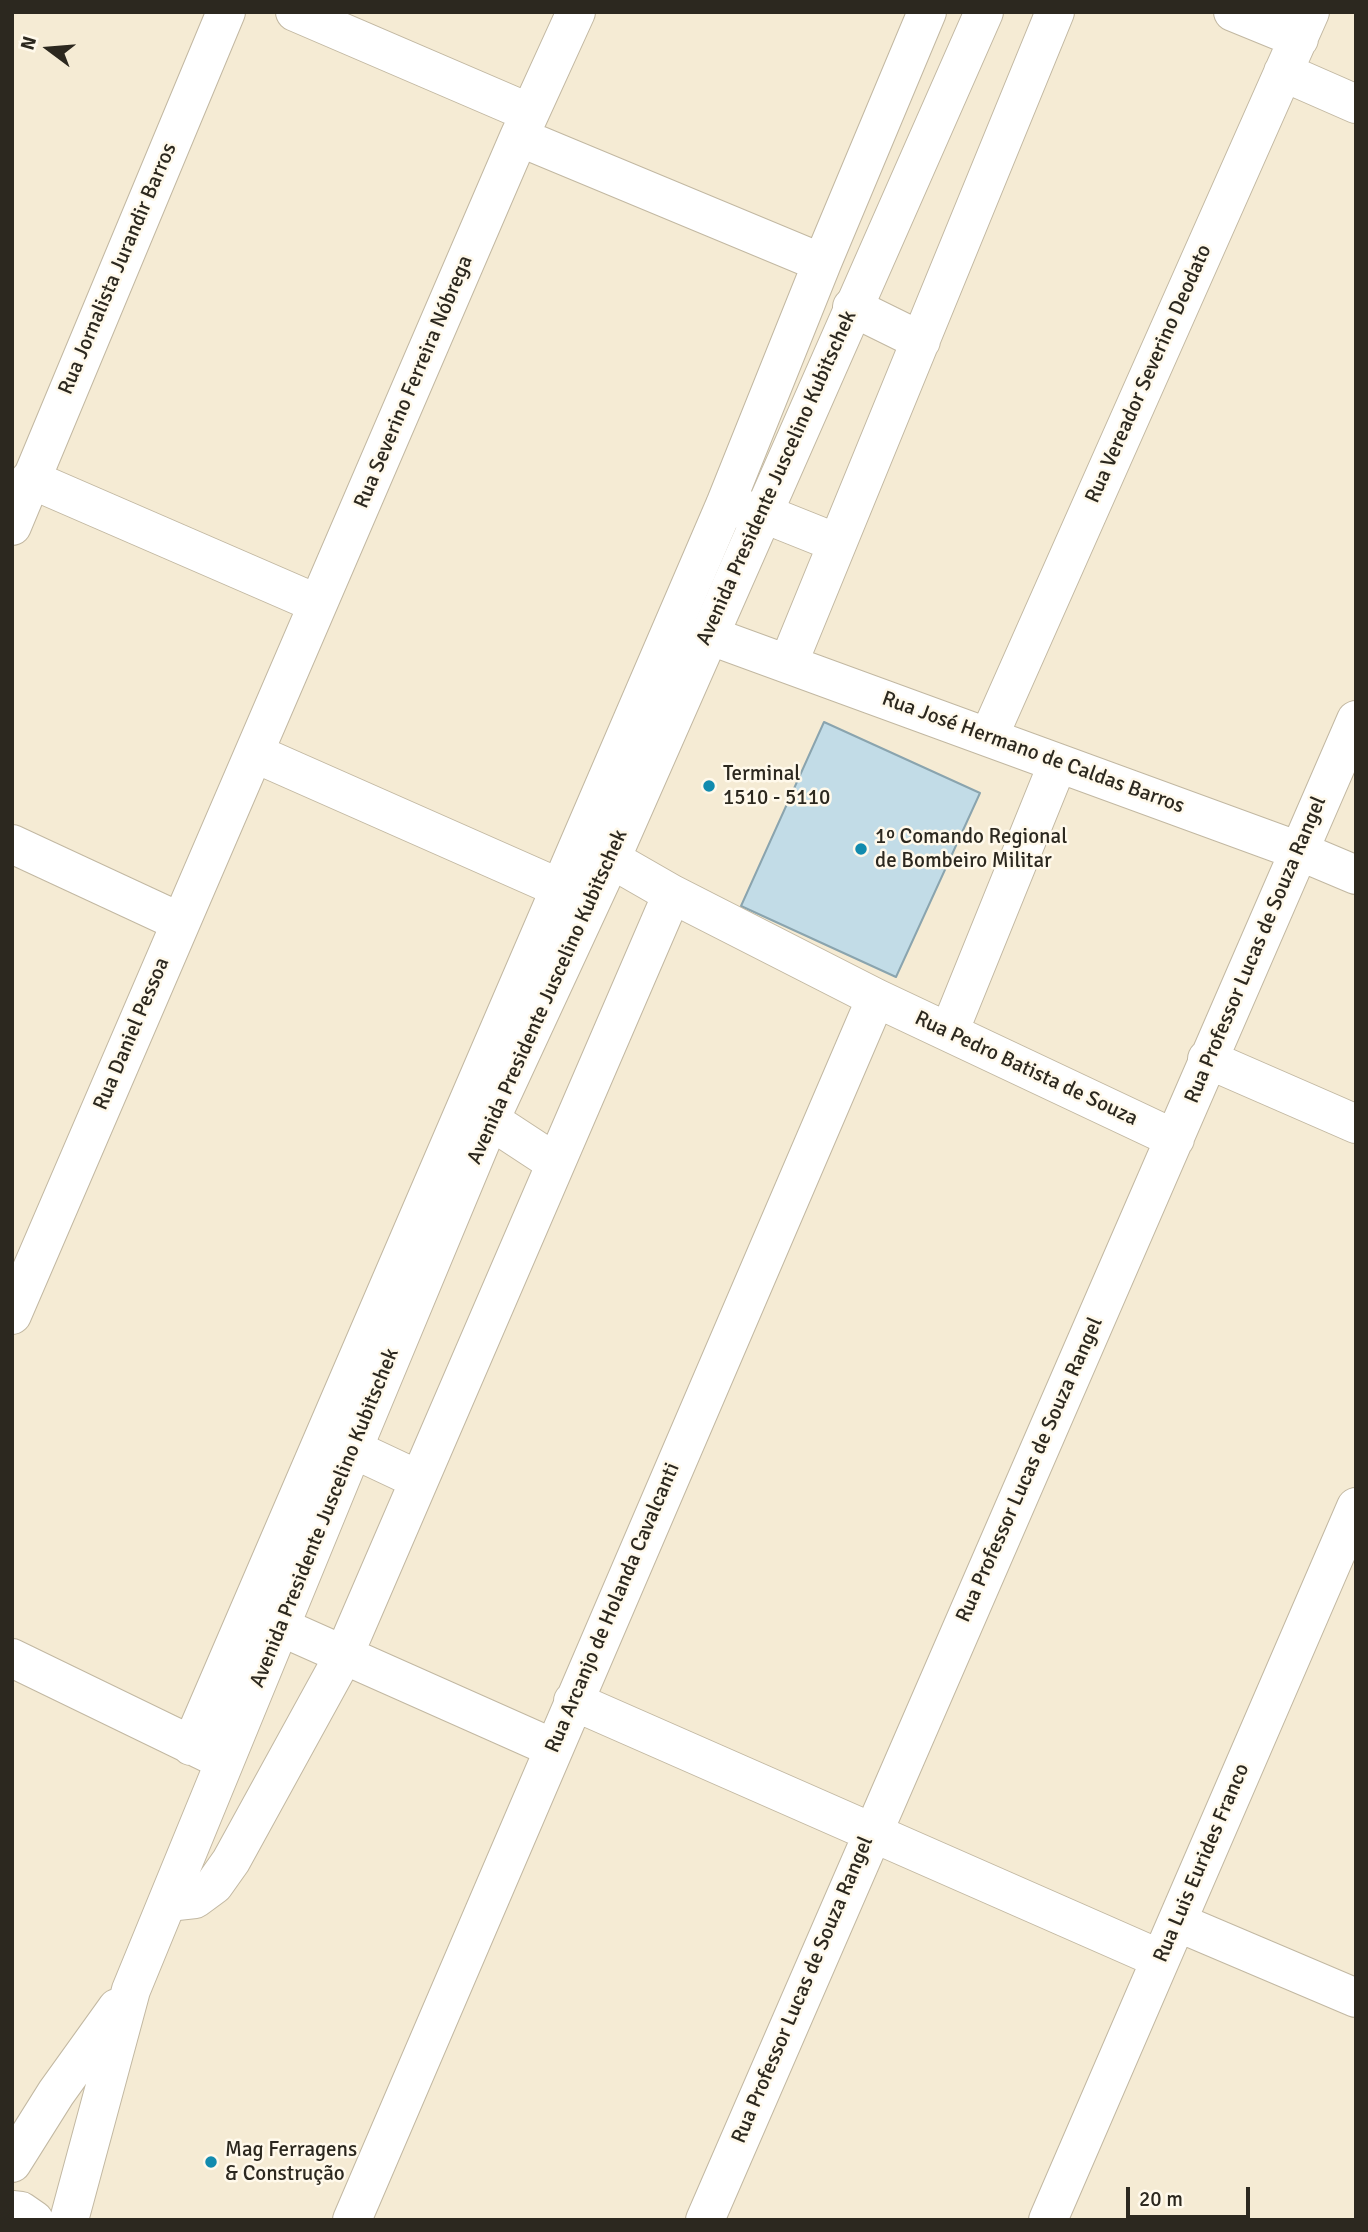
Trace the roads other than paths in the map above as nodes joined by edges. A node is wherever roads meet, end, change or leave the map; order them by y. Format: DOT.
graph roads {
  1 [pos="226,12"];
  2 [pos="295,12"];
  3 [pos="576,12"];
  4 [pos="927,12"];
  5 [pos="984,12"];
  6 [pos="1055,12"];
  7 [pos="1233,12"];
  8 [pos="1297,41"];
  9 [pos="1356,104"];
  10 [pos="524,125"];
  11 [pos="852,191"];
  12 [pos="894,211"];
  13 [pos="822,263"];
  14 [pos="852,307"];
  15 [pos="921,341"];
  16 [pos="30,479"];
  17 [pos="725,505"];
  18 [pos="762,513"];
  19 [pos="12,526"];
  20 [pos="837,542"];
  21 [pos="318,604"];
  22 [pos="708,635"];
  23 [pos="788,664"];
  24 [pos="1356,720"];
  25 [pos="989,736"];
  26 [pos="254,753"];
  27 [pos="1058,763"];
  28 [pos="12,844"];
  29 [pos="1299,851"];
  30 [pos="611,859"];
  31 [pos="1356,875"];
  32 [pos="672,894"];
  33 [pos="575,896"];
  34 [pos="180,922"];
  35 [pos="876,998"];
  36 [pos="949,1032"];
  37 [pos="1207,1059"];
  38 [pos="490,1120"];
  39 [pos="1356,1124"];
  40 [pos="1175,1139"];
  41 [pos="554,1162"];
  42 [pos="446,1188"];
  43 [pos="12,1315"];
  44 [pos="353,1449"];
  45 [pos="419,1480"];
  46 [pos="1356,1507"];
  47 [pos="281,1627"];
  48 [pos="343,1657"];
  49 [pos="12,1658"];
  50 [pos="573,1701"];
  51 [pos="191,1746"];
  52 [pos="553,1748"];
  53 [pos="225,1761"];
  54 [pos="871,1833"];
  55 [pos="168,1902"];
  56 [pos="1177,1922"];
  57 [pos="1160,1959"];
  58 [pos="131,1990"];
  59 [pos="1356,1998"];
  60 [pos="12,2163"];
  61 [pos="12,2210"];
  62 [pos="34,2220"];
  63 [pos="69,2220"];
  64 [pos="352,2220"];
  65 [pos="705,2220"];
  66 [pos="1048,2220"];
  1 -- 16 [label="street, Rua Jornalista Jurandir Barros"];
  2 -- 10 [label="street"];
  3 -- 10 [label="street, Rua Severino Ferreira Nóbrega"];
  4 -- 11 [label="street"];
  5 -- 12 [label="street, Avenida Presidente Juscelino Kubitschek"];
  6 -- 15 [label="street"];
  7 -- 8 [label="street"];
  8 -- 9 [label="street"];
  8 -- 25 [label="street, Rua Vereador Severino Deodato"];
  10 -- 13 [label="street"];
  10 -- 21 [label="street, Rua Severino Ferreira Nóbrega"];
  11 -- 12 [label="street"];
  11 -- 13 [label="street"];
  12 -- 14 [label="street, Avenida Presidente Juscelino Kubitschek"];
  13 -- 17 [label="street"];
  14 -- 15 [label="street"];
  14 -- 18 [label="street, Avenida Presidente Juscelino Kubitschek"];
  15 -- 20 [label="street"];
  16 -- 19 [label="street, Rua Jornalista Jurandir Barros"];
  16 -- 21 [label="street"];
  17 -- 18 [label="street"];
  17 -- 33 [label="street"];
  18 -- 20 [label="street"];
  18 -- 22 [label="street, Avenida Presidente Juscelino Kubitschek"];
  20 -- 23 [label="street"];
  21 -- 26 [label="street, Rua Severino Ferreira Nóbrega"];
  22 -- 23 [label="street, Rua José Hermano de Caldas Barros"];
  22 -- 30 [label="street, Avenida Presidente Juscelino Kubitschek"];
  23 -- 25 [label="street, Rua José Hermano de Caldas Barros"];
  24 -- 29 [label="street, Rua Professor Lucas de Souza Rangel"];
  25 -- 27 [label="street, Rua José Hermano de Caldas Barros"];
  26 -- 33 [label="street"];
  26 -- 34 [label="street, Rua Daniel Pessoa"];
  27 -- 29 [label="street, Rua José Hermano de Caldas Barros"];
  27 -- 36 [label="street"];
  28 -- 34 [label="street"];
  29 -- 31 [label="street, Rua José Hermano de Caldas Barros"];
  29 -- 37 [label="street, Rua Professor Lucas de Souza Rangel"];
  30 -- 32 [label="street, Rua Pedro Batista de Souza"];
  30 -- 33 [label="street, Avenida Presidente Juscelino Kubitschek"];
  32 -- 35 [label="street, Rua Pedro Batista de Souza"];
  32 -- 41 [label="street"];
  33 -- 38 [label="street, Avenida Presidente Juscelino Kubitschek"];
  33 -- 42 [label="street"];
  34 -- 43 [label="street, Rua Daniel Pessoa"];
  35 -- 36 [label="street, Rua Pedro Batista de Souza"];
  35 -- 50 [label="street, Rua Arcanjo de Holanda Cavalcanti"];
  36 -- 40 [label="street, Rua Pedro Batista de Souza"];
  37 -- 39 [label="street"];
  37 -- 40 [label="street, Rua Professor Lucas de Souza Rangel"];
  38 -- 41 [label="street"];
  38 -- 42 [label="street, Avenida Presidente Juscelino Kubitschek"];
  40 -- 54 [label="street, Rua Professor Lucas de Souza Rangel"];
  41 -- 45 [label="street"];
  42 -- 44 [label="street, Avenida Presidente Juscelino Kubitschek"];
  42 -- 51 [label="street"];
  44 -- 45 [label="street"];
  44 -- 47 [label="street, Avenida Presidente Juscelino Kubitschek"];
  45 -- 48 [label="street"];
  46 -- 56 [label="street, Rua Luis Eurides Franco"];
  47 -- 48 [label="street"];
  47 -- 53 [label="street, Avenida Presidente Juscelino Kubitschek"];
  48 -- 52 [label="street"];
  48 -- 55 [label="street"];
  49 -- 51 [label="street"];
  50 -- 52 [label="street, Rua Arcanjo de Holanda Cavalcanti"];
  50 -- 54 [label="street"];
  51 -- 53 [label="street"];
  52 -- 64 [label="street, Rua Arcanjo de Holanda Cavalcanti"];
  53 -- 55 [label="street, Avenida Presidente Juscelino Kubitschek"];
  54 -- 57 [label="street"];
  54 -- 65 [label="street, Rua Professor Lucas de Souza Rangel"];
  55 -- 58 [label="street, Avenida Presidente Juscelino Kubitschek"];
  56 -- 57 [label="street, Rua Luis Eurides Franco"];
  56 -- 59 [label="street"];
  57 -- 66 [label="street, Rua Luis Eurides Franco"];
  58 -- 60 [label="street, Avenida Presidente Juscelino Kubitschek"];
  58 -- 63 [label="street, Avenida Presidente Juscelino Kubitschek"];
  61 -- 62 [label="street"];
}
